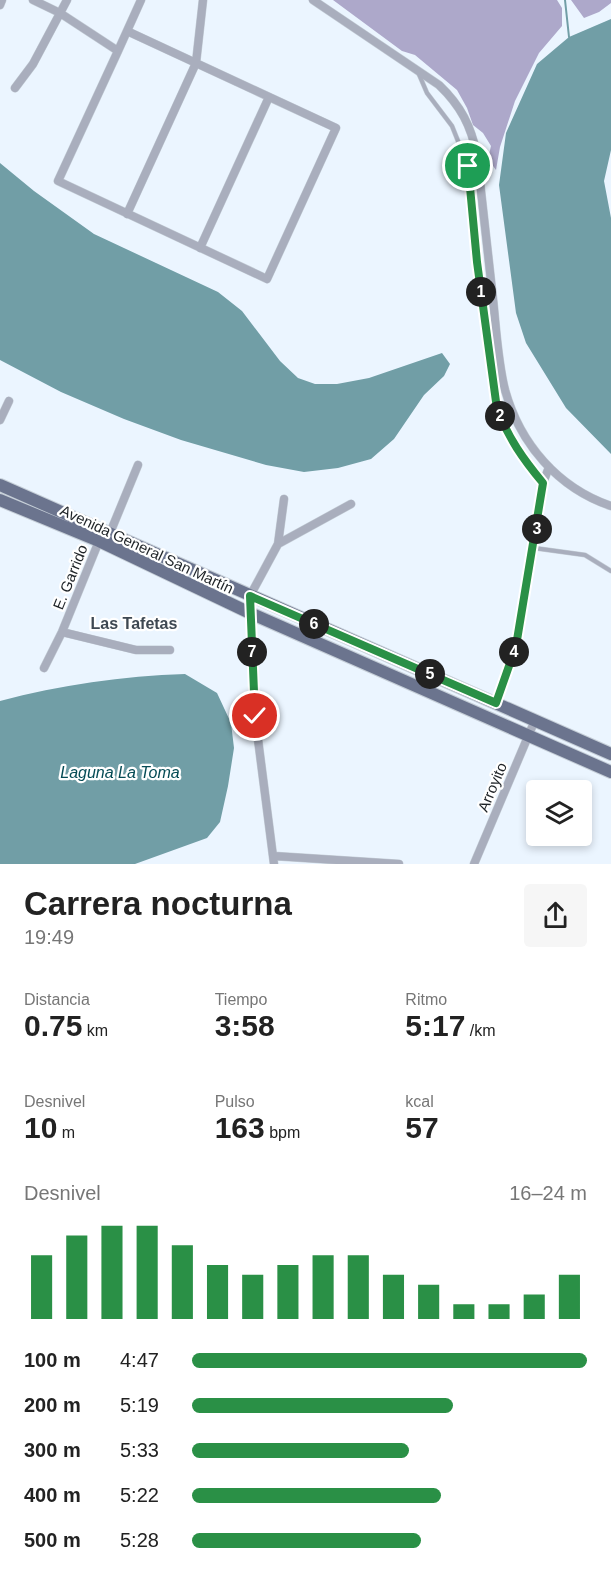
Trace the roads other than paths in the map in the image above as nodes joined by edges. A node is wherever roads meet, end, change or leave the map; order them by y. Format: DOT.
graph roads {
  1 [pos="2,0"];
  2 [pos="33,0"];
  3 [pos="67,0"];
  4 [pos="141,0"];
  5 [pos="203,0"];
  6 [pos="313,0"];
  7 [pos="0,4"];
  8 [pos="60,13"];
  9 [pos="127,31"];
  10 [pos="118,51"];
  11 [pos="196,63"];
  12 [pos="418,71"];
  13 [pos="15,88"];
  14 [pos="269,97"];
  15 [pos="127,214"];
  16 [pos="200,248"];
  17 [pos="9,401"];
  18 [pos="0,420"];
  19 [pos="138,465"];
  20 [pos="549,467"];
  21 [pos="543,483"];
  22 [pos="0,485"];
  23 [pos="284,499"];
  24 [pos="0,500"];
  25 [pos="351,504"];
  26 [pos="611,506"];
  27 [pos="110,533"];
  28 [pos="99,541"];
  29 [pos="278,544"];
  30 [pos="534,548"];
  31 [pos="611,571"];
  32 [pos="250,596"];
  33 [pos="250,613"];
  34 [pos="62,632"];
  35 [pos="170,650"];
  36 [pos="44,668"];
  37 [pos="496,703"];
  38 [pos="535,720"];
  39 [pos="529,735"];
  40 [pos="611,754"];
  41 [pos="611,772"];
  42 [pos="274,860"];
  43 [pos="399,864"];
  44 [pos="474,864"];
  1 -- 7 [label="street"];
  2 -- 8 [label="street"];
  3 -- 8 [label="street"];
  4 -- 9 [label="street"];
  5 -- 11 [label="street"];
  6 -- 12 [label="street"];
  8 -- 10 [label="street"];
  8 -- 13 [label="street"];
  9 -- 10 [label="street"];
  9 -- 11 [label="street"];
  10 -- 15 [label="street"];
  11 -- 14 [label="street"];
  11 -- 15 [label="street"];
  12 -- 20 [label="street"];
  12 -- 21 [label="lane"];
  14 -- 16 [label="street"];
  14 -- 16 [label="street"];
  15 -- 16 [label="street"];
  17 -- 18 [label="street"];
  19 -- 27 [label="street"];
  20 -- 21 [label="street"];
  20 -- 26 [label="street"];
  21 -- 30 [label="street"];
  22 -- 27 [label="main road, Avenida General San Martín"];
  23 -- 29 [label="street"];
  24 -- 28 [label="main road, Avenida General San Martín"];
  25 -- 29 [label="street"];
  27 -- 28 [label="street, E. Garrido"];
  27 -- 32 [label="main road, Avenida General San Martín"];
  28 -- 33 [label="main road, Avenida General San Martín"];
  28 -- 34 [label="street, E. Garrido"];
  29 -- 32 [label="street"];
  30 -- 31 [label="lane"];
  30 -- 37 [label="street"];
  32 -- 33 [label="street"];
  32 -- 37 [label="main road, Avenida General San Martín"];
  33 -- 39 [label="main road, Avenida General San Martín"];
  33 -- 42 [label="street"];
  34 -- 35 [label="street"];
  34 -- 36 [label="street, E. Garrido"];
  37 -- 38 [label="main road, Avenida General San Martín"];
  38 -- 39 [label="street, Arroyito"];
  38 -- 40 [label="main road, Avenida General San Martín"];
  39 -- 41 [label="main road, Avenida General San Martín"];
  39 -- 44 [label="street, Arroyito"];
  42 -- 43 [label="street"];
}
